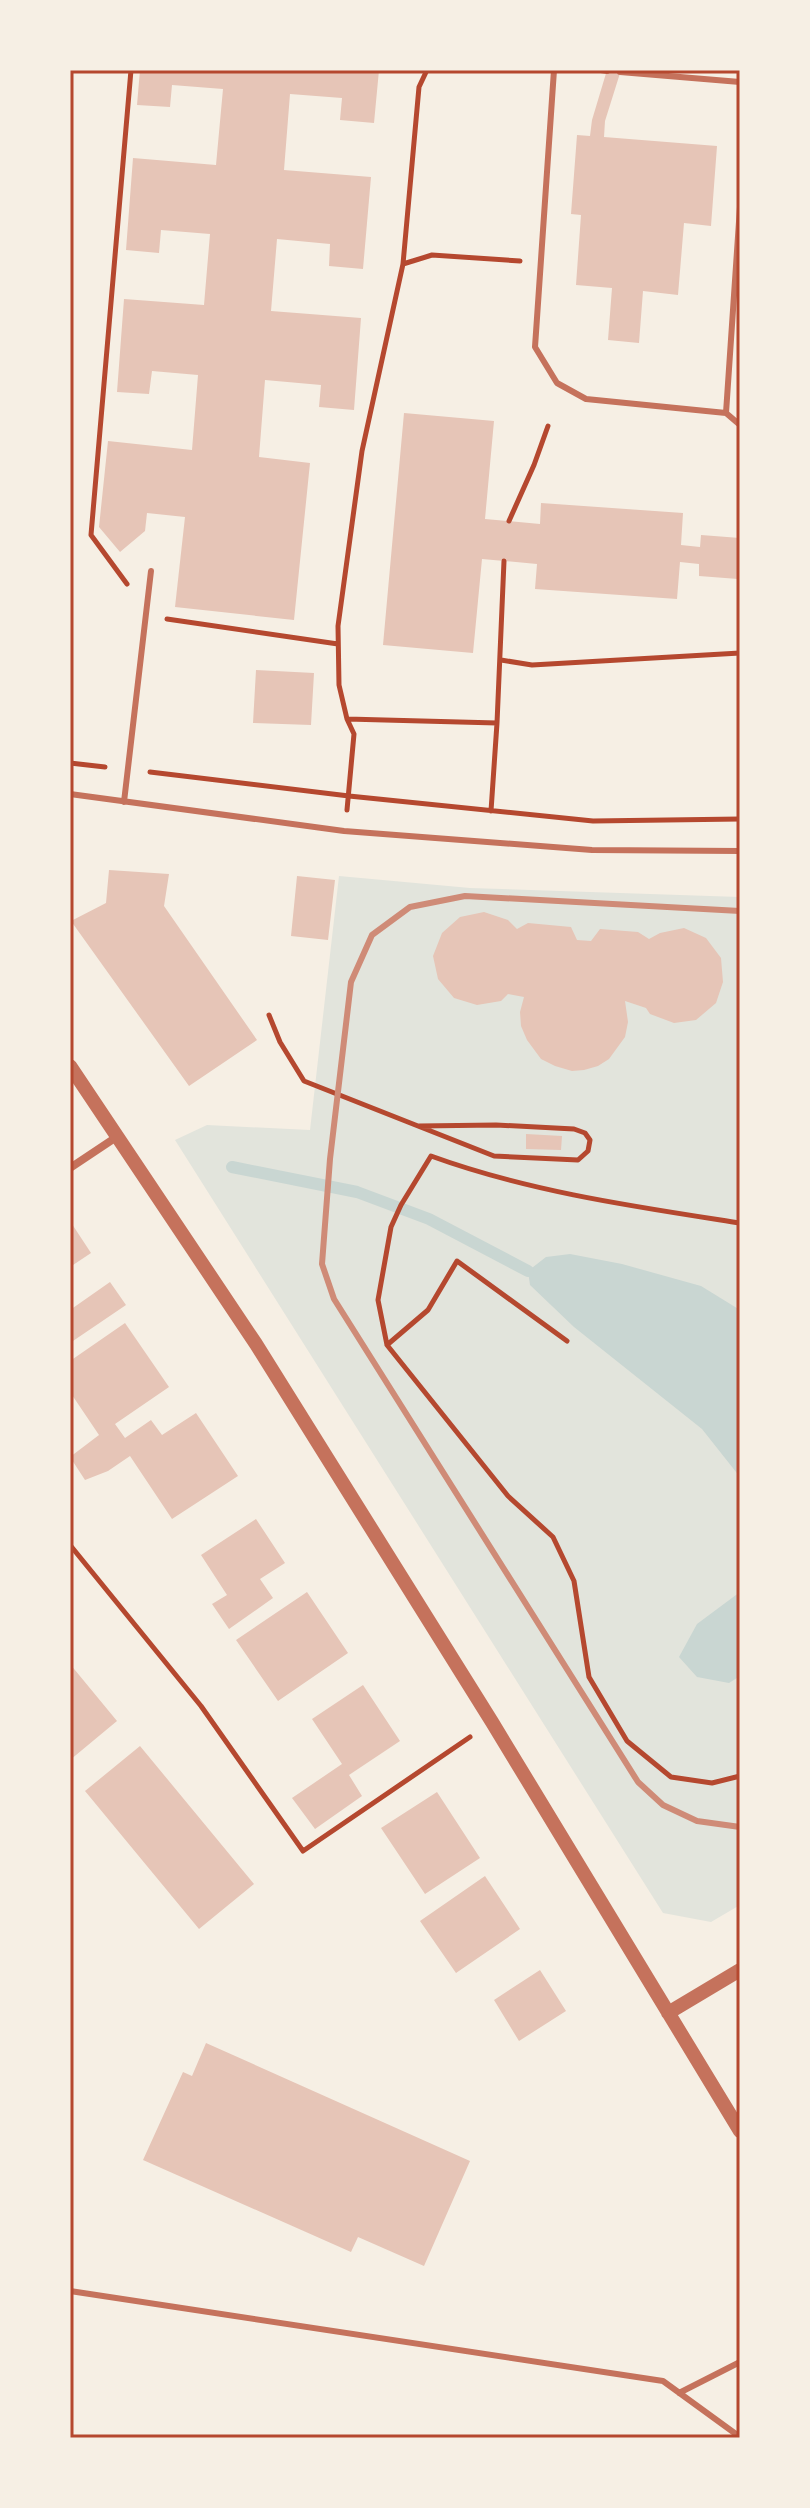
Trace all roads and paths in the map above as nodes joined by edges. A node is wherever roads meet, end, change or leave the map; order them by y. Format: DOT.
graph roads {
  1 [pos="131,70"];
  2 [pos="427,70"];
  3 [pos="554,70"];
  4 [pos="601,70"];
  5 [pos="607,71"];
  6 [pos="620,72"];
  7 [pos="740,82"];
  8 [pos="740,207"];
  9 [pos="541,263"];
  10 [pos="403,264"];
  11 [pos="726,413"];
  12 [pos="740,425"];
  13 [pos="548,426"];
  14 [pos="509,521"];
  15 [pos="504,561"];
  16 [pos="151,571"];
  17 [pos="149,592"];
  18 [pos="146,616"];
  19 [pos="338,644"];
  20 [pos="740,653"];
  21 [pos="501,660"];
  22 [pos="347,719"];
  23 [pos="497,723"];
  24 [pos="70,763"];
  25 [pos="128,769"];
  26 [pos="70,794"];
  27 [pos="349,796"];
  28 [pos="124,802"];
  29 [pos="491,811"];
  30 [pos="740,819"];
  31 [pos="740,851"];
  32 [pos="269,1015"];
  33 [pos="70,1066"];
  34 [pos="419,1126"];
  35 [pos="118,1136"];
  36 [pos="70,1168"];
  37 [pos="740,1223"];
  38 [pos="567,1341"];
  39 [pos="387,1345"];
  40 [pos="70,1545"];
  41 [pos="492,1722"];
  42 [pos="740,1776"];
  43 [pos="740,1970"];
  44 [pos="668,2013"];
  45 [pos="740,2131"];
  46 [pos="70,2291"];
  47 [pos="740,2362"];
  48 [pos="679,2393"];
  49 [pos="740,2437"];
  1 -- 17 [label="path"];
  2 -- 10 [label="path"];
  3 -- 9 [label="lane"];
  4 -- 5 [label="lane"];
  6 -- 7 [label="lane"];
  8 -- 11 [label="lane"];
  9 -- 10 [label="path"];
  9 -- 11 [label="lane"];
  10 -- 19 [label="path"];
  11 -- 12 [label="lane"];
  13 -- 14 [label="path"];
  15 -- 21 [label="path"];
  16 -- 17 [label="lane"];
  17 -- 18 [label="lane"];
  18 -- 19 [label="path"];
  18 -- 25 [label="lane"];
  19 -- 22 [label="path"];
  20 -- 21 [label="path"];
  21 -- 23 [label="path"];
  22 -- 23 [label="path"];
  22 -- 27 [label="path"];
  23 -- 29 [label="path"];
  24 -- 25 [label="path"];
  25 -- 27 [label="path"];
  25 -- 28 [label="lane"];
  26 -- 28 [label="lane"];
  27 -- 29 [label="path"];
  28 -- 31 [label="lane"];
  29 -- 30 [label="path"];
  32 -- 34 [label="path"];
  33 -- 35 [label="street"];
  34 -- 34 [label="path"];
  35 -- 36 [label="street"];
  35 -- 41 [label="street"];
  37 -- 39 [label="path"];
  38 -- 39 [label="path"];
  39 -- 42 [label="path"];
  40 -- 41 [label="path"];
  41 -- 44 [label="street"];
  43 -- 44 [label="street"];
  44 -- 45 [label="street"];
  46 -- 48 [label="lane"];
  47 -- 48 [label="lane"];
  48 -- 49 [label="lane"];
}
